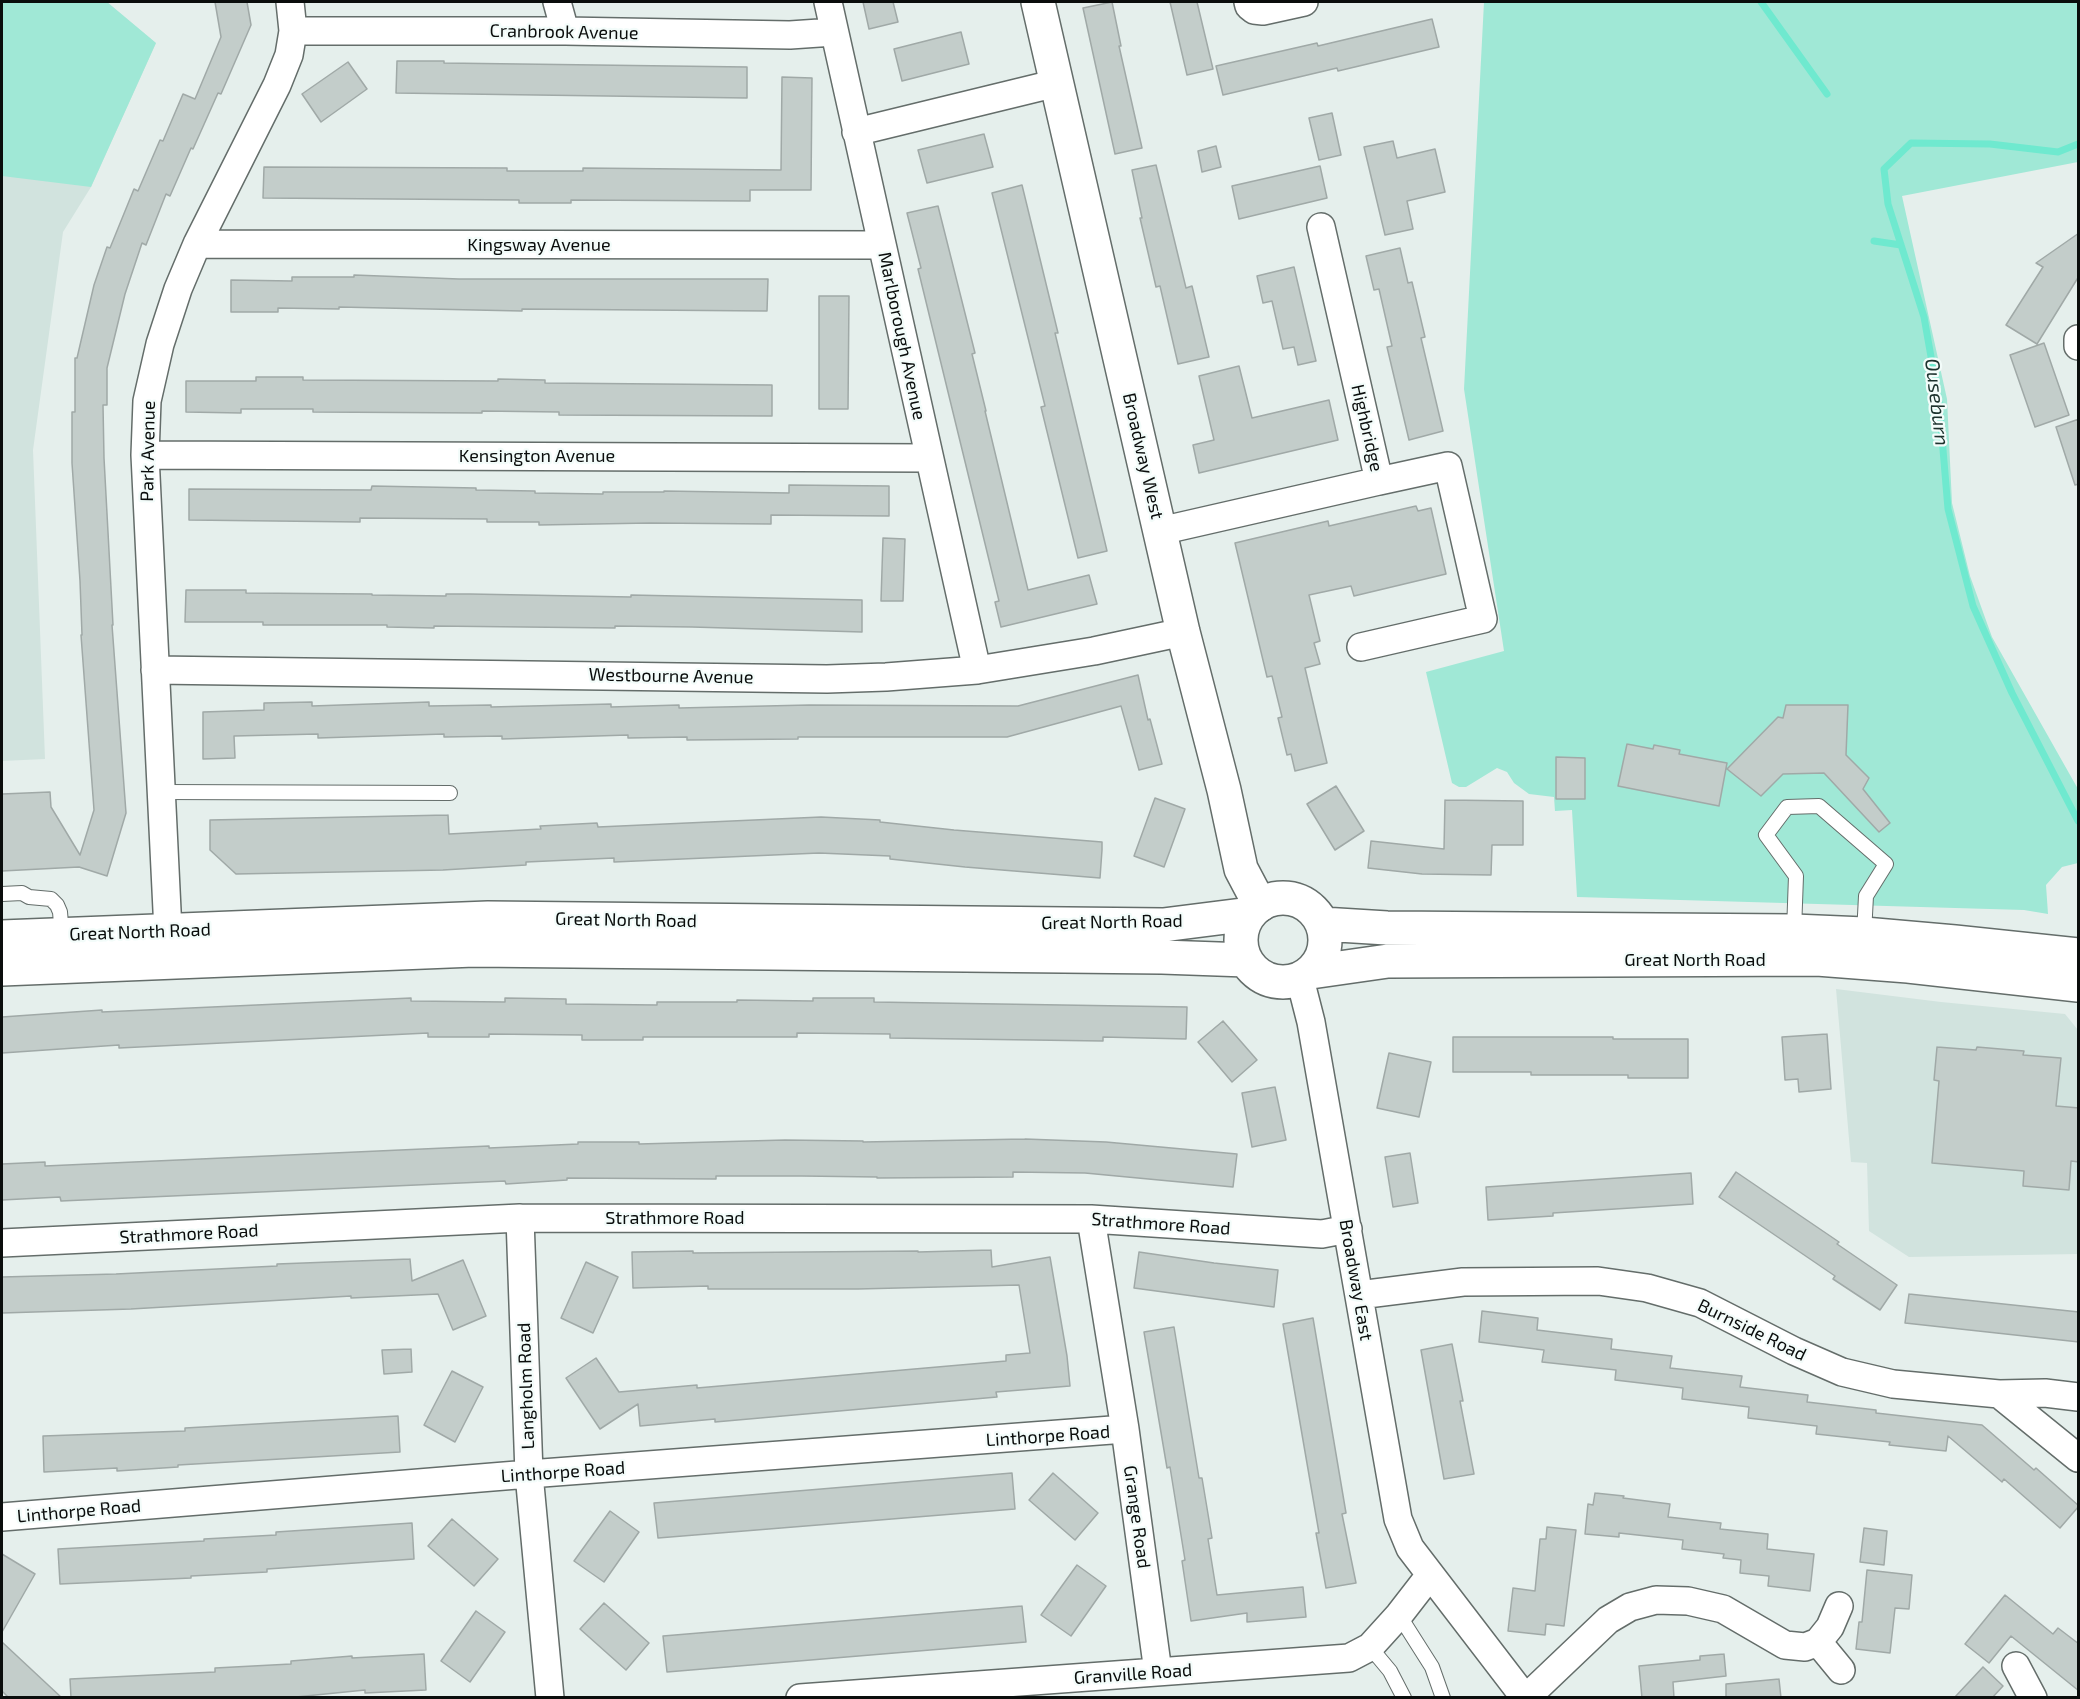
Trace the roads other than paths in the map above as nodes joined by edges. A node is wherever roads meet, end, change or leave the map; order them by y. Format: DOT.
graph roads {
  1 [pos="290,2"];
  2 [pos="557,2"];
  3 [pos="828,2"];
  4 [pos="1038,2"];
  5 [pos="1248,2"];
  6 [pos="1304,2"];
  7 [pos="293,31"];
  8 [pos="565,31"];
  9 [pos="834,32"];
  10 [pos="1057,83"];
  11 [pos="856,132"];
  12 [pos="1321,227"];
  13 [pos="197,244"];
  14 [pos="882,245"];
  15 [pos="2079,339"];
  16 [pos="2079,346"];
  17 [pos="145,455"];
  18 [pos="929,458"];
  19 [pos="1379,481"];
  20 [pos="1160,531"];
  21 [pos="1183,632"];
  22 [pos="1361,647"];
  23 [pos="155,670"];
  24 [pos="977,670"];
  25 [pos="162,792"];
  26 [pos="450,793"];
  27 [pos="2,894"];
  28 [pos="1255,910"];
  29 [pos="1322,924"];
  30 [pos="168,931"];
  31 [pos="1794,931"];
  32 [pos="1864,934"];
  33 [pos="62,935"];
  34 [pos="2,938"];
  35 [pos="2079,955"];
  36 [pos="1246,960"];
  37 [pos="2,969"];
  38 [pos="1305,975"];
  39 [pos="2079,985"];
  40 [pos="520,1218"];
  41 [pos="1091,1219"];
  42 [pos="1348,1229"];
  43 [pos="2,1243"];
  44 [pos="1359,1295"];
  45 [pos="1999,1394"];
  46 [pos="2079,1396"];
  47 [pos="1125,1429"];
  48 [pos="2079,1458"];
  49 [pos="529,1474"];
  50 [pos="2,1517"];
  51 [pos="1430,1575"];
  52 [pos="1839,1605"];
  53 [pos="1399,1615"];
  54 [pos="1818,1642"];
  55 [pos="1370,1647"];
  56 [pos="2016,1666"];
  57 [pos="1841,1670"];
  58 [pos="1158,1672"];
  59 [pos="550,1698"];
  60 [pos="800,1698"];
  61 [pos="1404,1698"];
  62 [pos="1443,1698"];
  63 [pos="1526,1698"];
  64 [pos="2033,1698"];
  1 -- 7 [label="street, Park Avenue"];
  2 -- 8 [label="street"];
  3 -- 9 [label="street, Marlborough Avenue"];
  4 -- 10 [label="main road, Broadway West"];
  5 -- 6 [label="street"];
  7 -- 8 [label="street, Cranbrook Avenue"];
  7 -- 13 [label="street, Park Avenue"];
  8 -- 9 [label="street, Cranbrook Avenue"];
  9 -- 11 [label="street, Marlborough Avenue"];
  10 -- 11 [label="street"];
  10 -- 20 [label="main road, Broadway West"];
  11 -- 14 [label="street, Marlborough Avenue"];
  12 -- 19 [label="street, Highbridge"];
  13 -- 14 [label="street, Kingsway Avenue"];
  13 -- 17 [label="street, Park Avenue"];
  14 -- 18 [label="street, Marlborough Avenue"];
  15 -- 16 [label="street"];
  17 -- 18 [label="street, Kensington Avenue"];
  17 -- 23 [label="street, Park Avenue"];
  18 -- 24 [label="street, Marlborough Avenue"];
  19 -- 20 [label="street, Highbridge"];
  19 -- 22 [label="street"];
  20 -- 21 [label="main road, Broadway West"];
  21 -- 24 [label="street, Westbourne Avenue"];
  21 -- 28 [label="main road, Broadway West"];
  23 -- 24 [label="street, Westbourne Avenue"];
  23 -- 25 [label="street, Park Avenue"];
  25 -- 26 [label="lane"];
  25 -- 30 [label="street, Park Avenue"];
  27 -- 33 [label="lane"];
  28 -- 29 [label="main road, Great North Road"];
  28 -- 30 [label="main road, Great North Road"];
  28 -- 36 [label="main road"];
  29 -- 31 [label="main road, Great North Road"];
  29 -- 38 [label="main road"];
  30 -- 33 [label="main road, Great North Road"];
  31 -- 32 [label="main road, Great North Road"];
  31 -- 32 [label="lane"];
  32 -- 35 [label="main road, Great North Road"];
  33 -- 34 [label="main road, Great North Road"];
  36 -- 37 [label="main road, Great North Road"];
  36 -- 38 [label="main road, Great North Road"];
  38 -- 39 [label="main road, Great North Road"];
  38 -- 42 [label="street, Broadway East"];
  40 -- 41 [label="street, Strathmore Road"];
  40 -- 43 [label="street, Strathmore Road"];
  40 -- 49 [label="street, Langholm Road"];
  41 -- 42 [label="street, Strathmore Road"];
  41 -- 47 [label="street, Grange Road"];
  42 -- 44 [label="street, Broadway East"];
  44 -- 45 [label="street, Burnside Road"];
  44 -- 51 [label="street, Broadway East"];
  45 -- 46 [label="street, Burnside Road"];
  45 -- 48 [label="street"];
  47 -- 49 [label="street, Linthorpe Road"];
  47 -- 58 [label="street, Grange Road"];
  49 -- 50 [label="street, Linthorpe Road"];
  49 -- 59 [label="street, Langholm Road"];
  51 -- 53 [label="street, Granville Road"];
  51 -- 63 [label="street, Broadway East"];
  52 -- 54 [label="street"];
  53 -- 55 [label="street, Granville Road"];
  53 -- 62 [label="lane"];
  54 -- 57 [label="street"];
  54 -- 63 [label="street"];
  55 -- 58 [label="street, Granville Road"];
  55 -- 61 [label="lane"];
  56 -- 64 [label="street"];
  58 -- 60 [label="street, Granville Road"];
}
